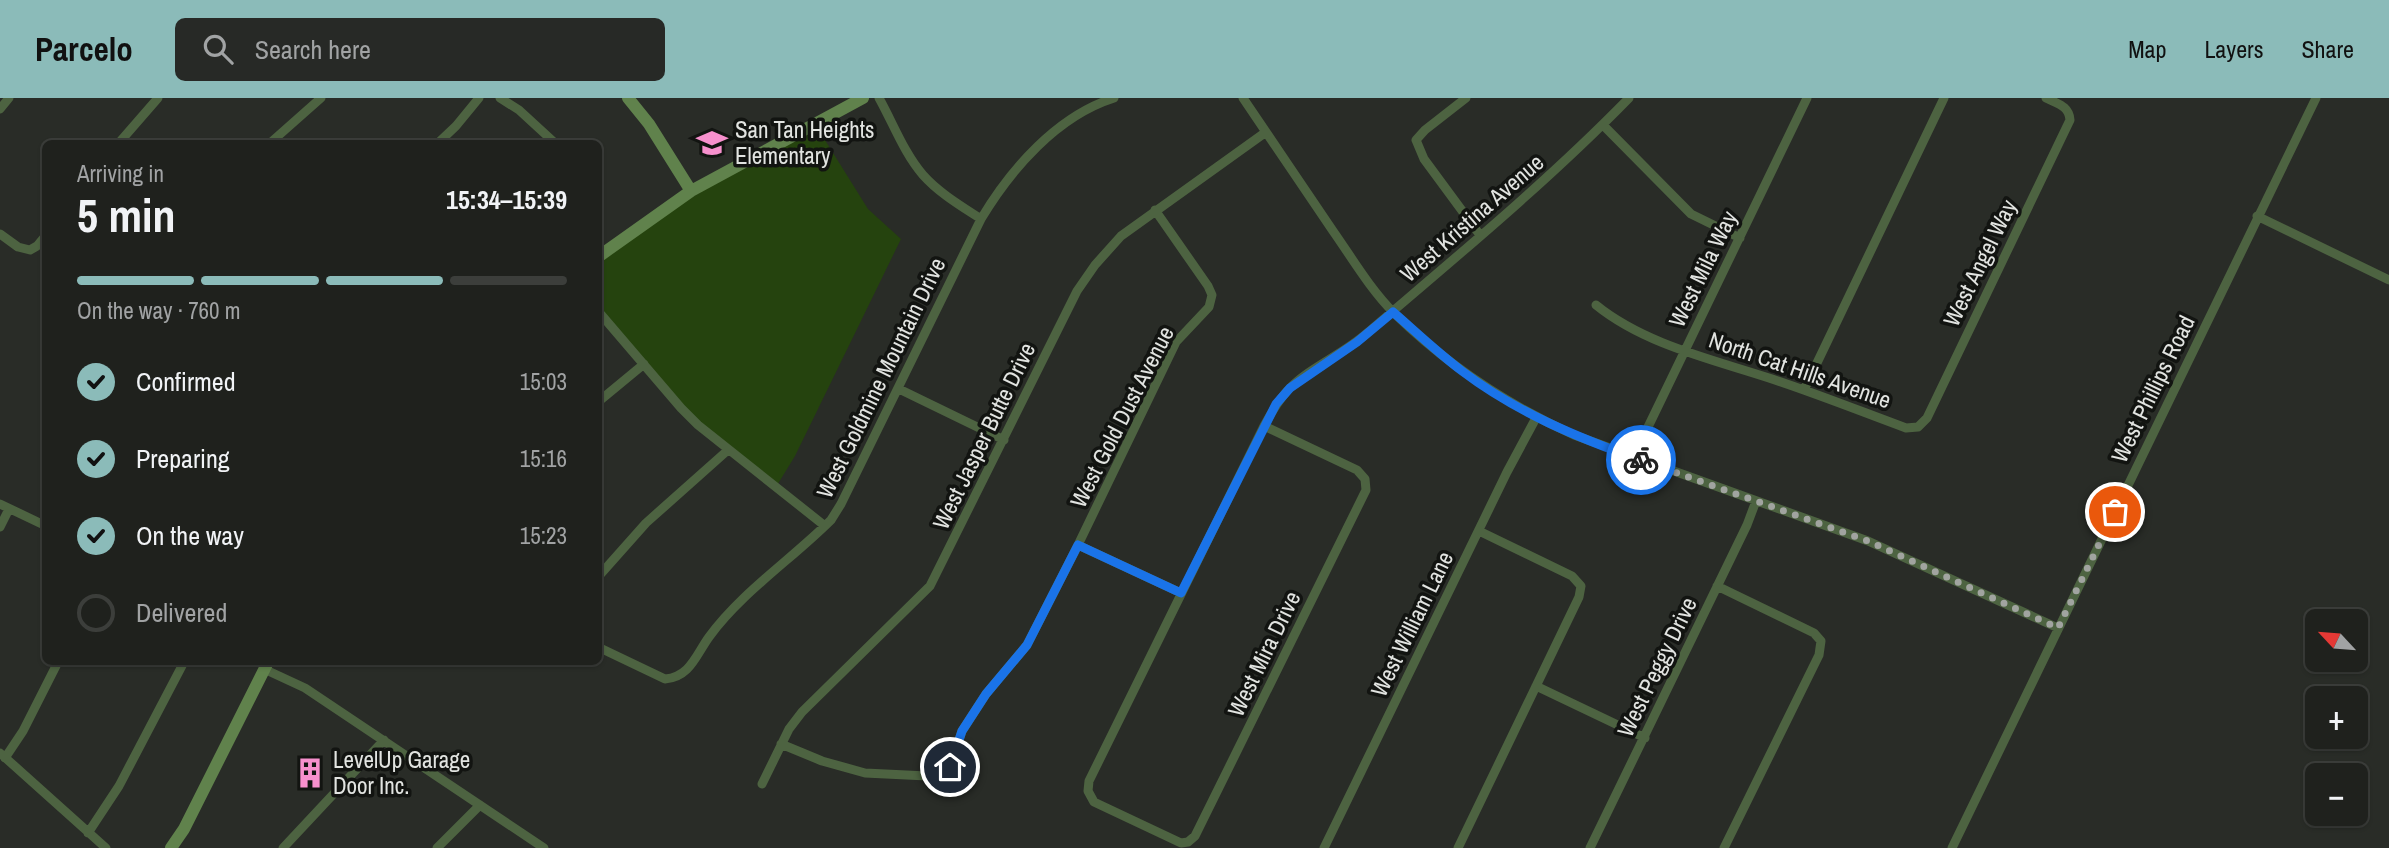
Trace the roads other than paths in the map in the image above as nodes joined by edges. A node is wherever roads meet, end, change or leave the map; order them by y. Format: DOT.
graph roads {
  1 [pos="9,98"];
  2 [pos="158,98"];
  3 [pos="321,98"];
  4 [pos="479,98"];
  5 [pos="500,98"];
  6 [pos="628,98"];
  7 [pos="863,98"];
  8 [pos="879,98"];
  9 [pos="1114,98"];
  10 [pos="1243,98"];
  11 [pos="1466,98"];
  12 [pos="1629,98"];
  13 [pos="1807,98"];
  14 [pos="1944,98"];
  15 [pos="2046,98"];
  16 [pos="2316,98"];
  17 [pos="0,108"];
  18 [pos="1603,125"];
  19 [pos="1266,132"];
  20 [pos="121,140"];
  21 [pos="274,140"];
  22 [pos="441,140"];
  23 [pos="552,140"];
  24 [pos="691,191"];
  25 [pos="1154,210"];
  26 [pos="2257,216"];
  27 [pos="981,219"];
  28 [pos="0,234"];
  29 [pos="1480,235"];
  30 [pos="1740,238"];
  31 [pos="42,240"];
  32 [pos="602,254"];
  33 [pos="2389,280"];
  34 [pos="1596,305"];
  35 [pos="1393,312"];
  36 [pos="602,316"];
  37 [pos="1685,350"];
  38 [pos="644,364"];
  39 [pos="899,389"];
  40 [pos="1804,390"];
  41 [pos="602,399"];
  42 [pos="1536,418"];
  43 [pos="1264,426"];
  44 [pos="1918,427"];
  45 [pos="1004,440"];
  46 [pos="728,450"];
  47 [pos="1636,459"];
  48 [pos="1756,501"];
  49 [pos="5,507"];
  50 [pos="42,524"];
  51 [pos="825,526"];
  52 [pos="0,527"];
  53 [pos="1479,531"];
  54 [pos="1078,545"];
  55 [pos="602,572"];
  56 [pos="1717,586"];
  57 [pos="1181,593"];
  58 [pos="2058,628"];
  59 [pos="602,649"];
  60 [pos="56,665"];
  61 [pos="182,665"];
  62 [pos="266,665"];
  63 [pos="1536,686"];
  64 [pos="1645,738"];
  65 [pos="384,740"];
  66 [pos="781,744"];
  67 [pos="3,755"];
  68 [pos="762,784"];
  69 [pos="1088,791"];
  70 [pos="480,804"];
  71 [pos="88,833"];
  72 [pos="106,848"];
  73 [pos="172,848"];
  74 [pos="283,848"];
  75 [pos="437,848"];
  76 [pos="544,848"];
  77 [pos="1324,848"];
  78 [pos="1458,848"];
  79 [pos="1590,848"];
  80 [pos="1724,848"];
  81 [pos="1952,848"];
  1 -- 17 [label="street"];
  2 -- 20 [label="street"];
  3 -- 21 [label="street"];
  4 -- 22 [label="street"];
  5 -- 23 [label="street"];
  6 -- 24 [label="street"];
  7 -- 24 [label="street"];
  8 -- 27 [label="street"];
  9 -- 27 [label="street, West Goldmine Mountain Drive"];
  10 -- 19 [label="street"];
  11 -- 29 [label="street"];
  12 -- 18 [label="street, West Kristina Avenue"];
  13 -- 30 [label="street, West Mila Way"];
  14 -- 40 [label="street"];
  15 -- 44 [label="street, West Angel Way"];
  16 -- 26 [label="street, West Phillips Road"];
  18 -- 29 [label="street, West Kristina Avenue"];
  18 -- 30 [label="street"];
  19 -- 25 [label="street, West Jasper Butte Drive"];
  19 -- 35 [label="street"];
  24 -- 32 [label="street"];
  25 -- 45 [label="street, West Jasper Butte Drive"];
  25 -- 54 [label="street, West Gold Dust Avenue"];
  26 -- 33 [label="street"];
  26 -- 58 [label="street, West Phillips Road"];
  27 -- 39 [label="street, West Goldmine Mountain Drive"];
  28 -- 31 [label="street"];
  29 -- 35 [label="street, West Kristina Avenue"];
  30 -- 37 [label="street, West Mila Way"];
  34 -- 37 [label="street, North Cat Hills Avenue"];
  35 -- 42 [label="street"];
  35 -- 43 [label="street, West Kristina Avenue"];
  36 -- 38 [label="street"];
  37 -- 40 [label="street, North Cat Hills Avenue"];
  37 -- 47 [label="street, West Mila Way"];
  38 -- 41 [label="street"];
  38 -- 46 [label="street"];
  39 -- 45 [label="street"];
  39 -- 51 [label="street, West Goldmine Mountain Drive"];
  40 -- 44 [label="street, North Cat Hills Avenue"];
  42 -- 47 [label="street"];
  42 -- 53 [label="street, West William Lane"];
  43 -- 57 [label="street, West Kristina Avenue"];
  43 -- 69 [label="street, West Mira Drive"];
  45 -- 66 [label="street, West Jasper Butte Drive"];
  46 -- 51 [label="street"];
  46 -- 55 [label="street"];
  47 -- 48 [label="street"];
  48 -- 56 [label="street, West Peggy Drive"];
  48 -- 58 [label="street"];
  49 -- 50 [label="street"];
  49 -- 52 [label="street"];
  51 -- 59 [label="street, West Goldmine Mountain Drive"];
  53 -- 63 [label="street"];
  53 -- 77 [label="street, West William Lane"];
  54 -- 57 [label="street"];
  54 -- 66 [label="street, West Gold Dust Avenue"];
  56 -- 64 [label="street, West Peggy Drive"];
  56 -- 80 [label="street"];
  57 -- 69 [label="street, West Kristina Avenue"];
  58 -- 81 [label="street, West Phillips Road"];
  60 -- 67 [label="street"];
  61 -- 71 [label="street"];
  62 -- 65 [label="street"];
  62 -- 73 [label="street"];
  63 -- 64 [label="street"];
  63 -- 78 [label="street"];
  64 -- 79 [label="street, West Peggy Drive"];
  65 -- 70 [label="street"];
  65 -- 74 [label="street"];
  66 -- 68 [label="street, West Jasper Butte Drive"];
  67 -- 71 [label="street"];
  70 -- 75 [label="street"];
  70 -- 76 [label="street"];
  71 -- 72 [label="street"];
}
